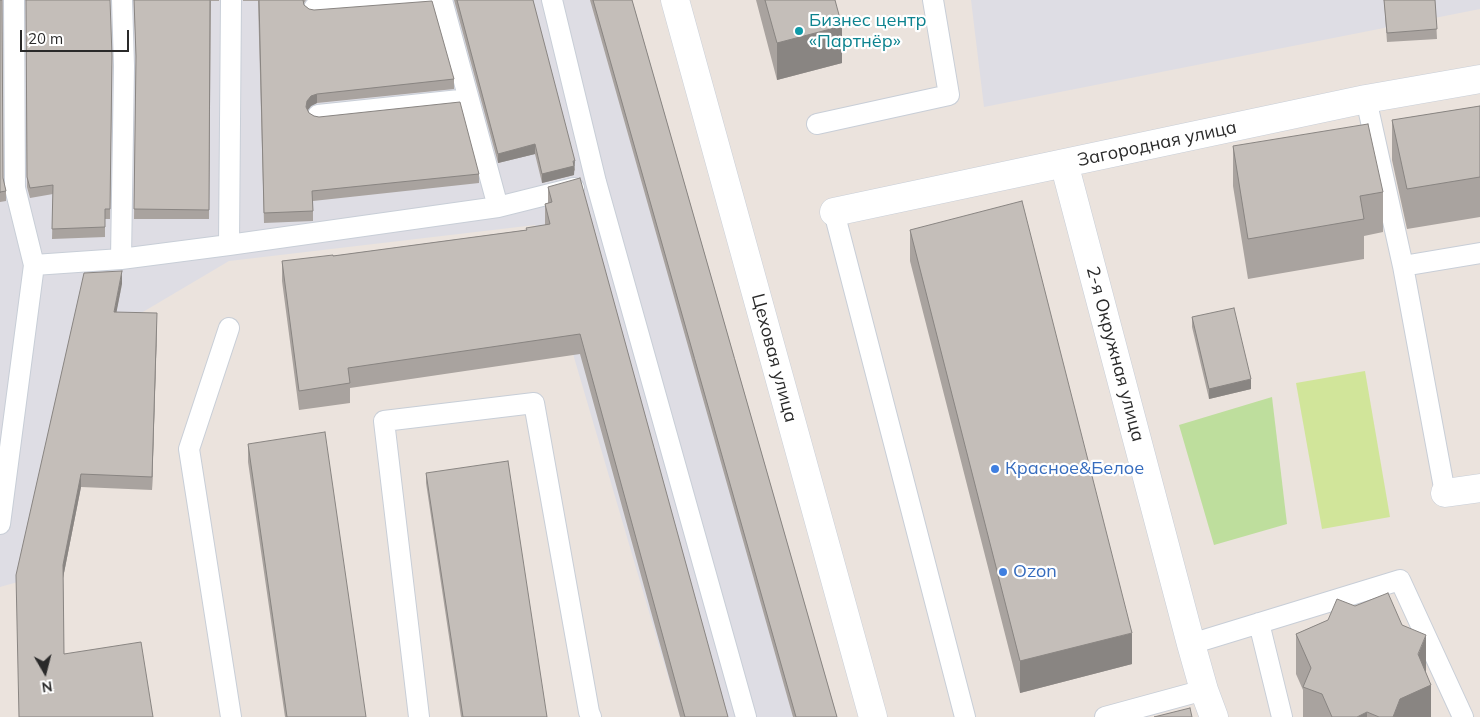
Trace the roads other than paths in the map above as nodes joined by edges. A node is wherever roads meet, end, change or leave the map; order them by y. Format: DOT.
graph roads {
  1 [pos="14,0"];
  2 [pos="122,0"];
  3 [pos="231,0"];
  4 [pos="427,0"];
  5 [pos="442,0"];
  6 [pos="552,0"];
  7 [pos="675,0"];
  8 [pos="933,0"];
  9 [pos="314,8"];
  10 [pos="1480,79"];
  11 [pos="469,99"];
  12 [pos="1366,99"];
  13 [pos="318,115"];
  14 [pos="817,124"];
  15 [pos="1064,163"];
  16 [pos="596,182"];
  17 [pos="8,187"];
  18 [pos="498,208"];
  19 [pos="834,212"];
  20 [pos="229,245"];
  21 [pos="1480,253"];
  22 [pos="120,259"];
  23 [pos="34,265"];
  24 [pos="1403,266"];
  25 [pos="229,328"];
  26 [pos="1480,488"];
  27 [pos="1445,493"];
  28 [pos="0,524"];
  29 [pos="1258,623"];
  30 [pos="1191,644"];
  31 [pos="1204,690"];
  32 [pos="231,717"];
  33 [pos="419,717"];
  34 [pos="591,717"];
  35 [pos="746,717"];
  36 [pos="873,717"];
  37 [pos="965,717"];
  38 [pos="1105,717"];
  39 [pos="1214,717"];
  40 [pos="1282,717"];
  41 [pos="1463,717"];
  1 -- 17 [label="lane"];
  2 -- 22 [label="lane"];
  3 -- 20 [label="lane"];
  4 -- 9 [label="lane"];
  5 -- 11 [label="lane"];
  6 -- 16 [label="lane"];
  7 -- 36 [label="street, Цеховая улица"];
  8 -- 14 [label="lane"];
  10 -- 12 [label="street, Загородная улица"];
  11 -- 13 [label="lane"];
  11 -- 18 [label="lane"];
  12 -- 15 [label="street, Загородная улица"];
  12 -- 24 [label="lane"];
  15 -- 19 [label="street, Загородная улица"];
  15 -- 30 [label="street, 2-я Окружная улица"];
  16 -- 18 [label="lane"];
  16 -- 35 [label="lane"];
  17 -- 23 [label="lane"];
  18 -- 20 [label="lane"];
  19 -- 37 [label="lane"];
  20 -- 22 [label="lane"];
  21 -- 24 [label="lane"];
  22 -- 23 [label="lane"];
  23 -- 28 [label="lane"];
  24 -- 27 [label="lane"];
  25 -- 32 [label="lane"];
  26 -- 27 [label="street"];
  29 -- 30 [label="lane"];
  29 -- 40 [label="lane"];
  29 -- 41 [label="lane"];
  30 -- 31 [label="street, 2-я Окружная улица"];
  31 -- 38 [label="lane"];
  31 -- 39 [label="street, 2-я Окружная улица"];
  33 -- 34 [label="lane"];
}
